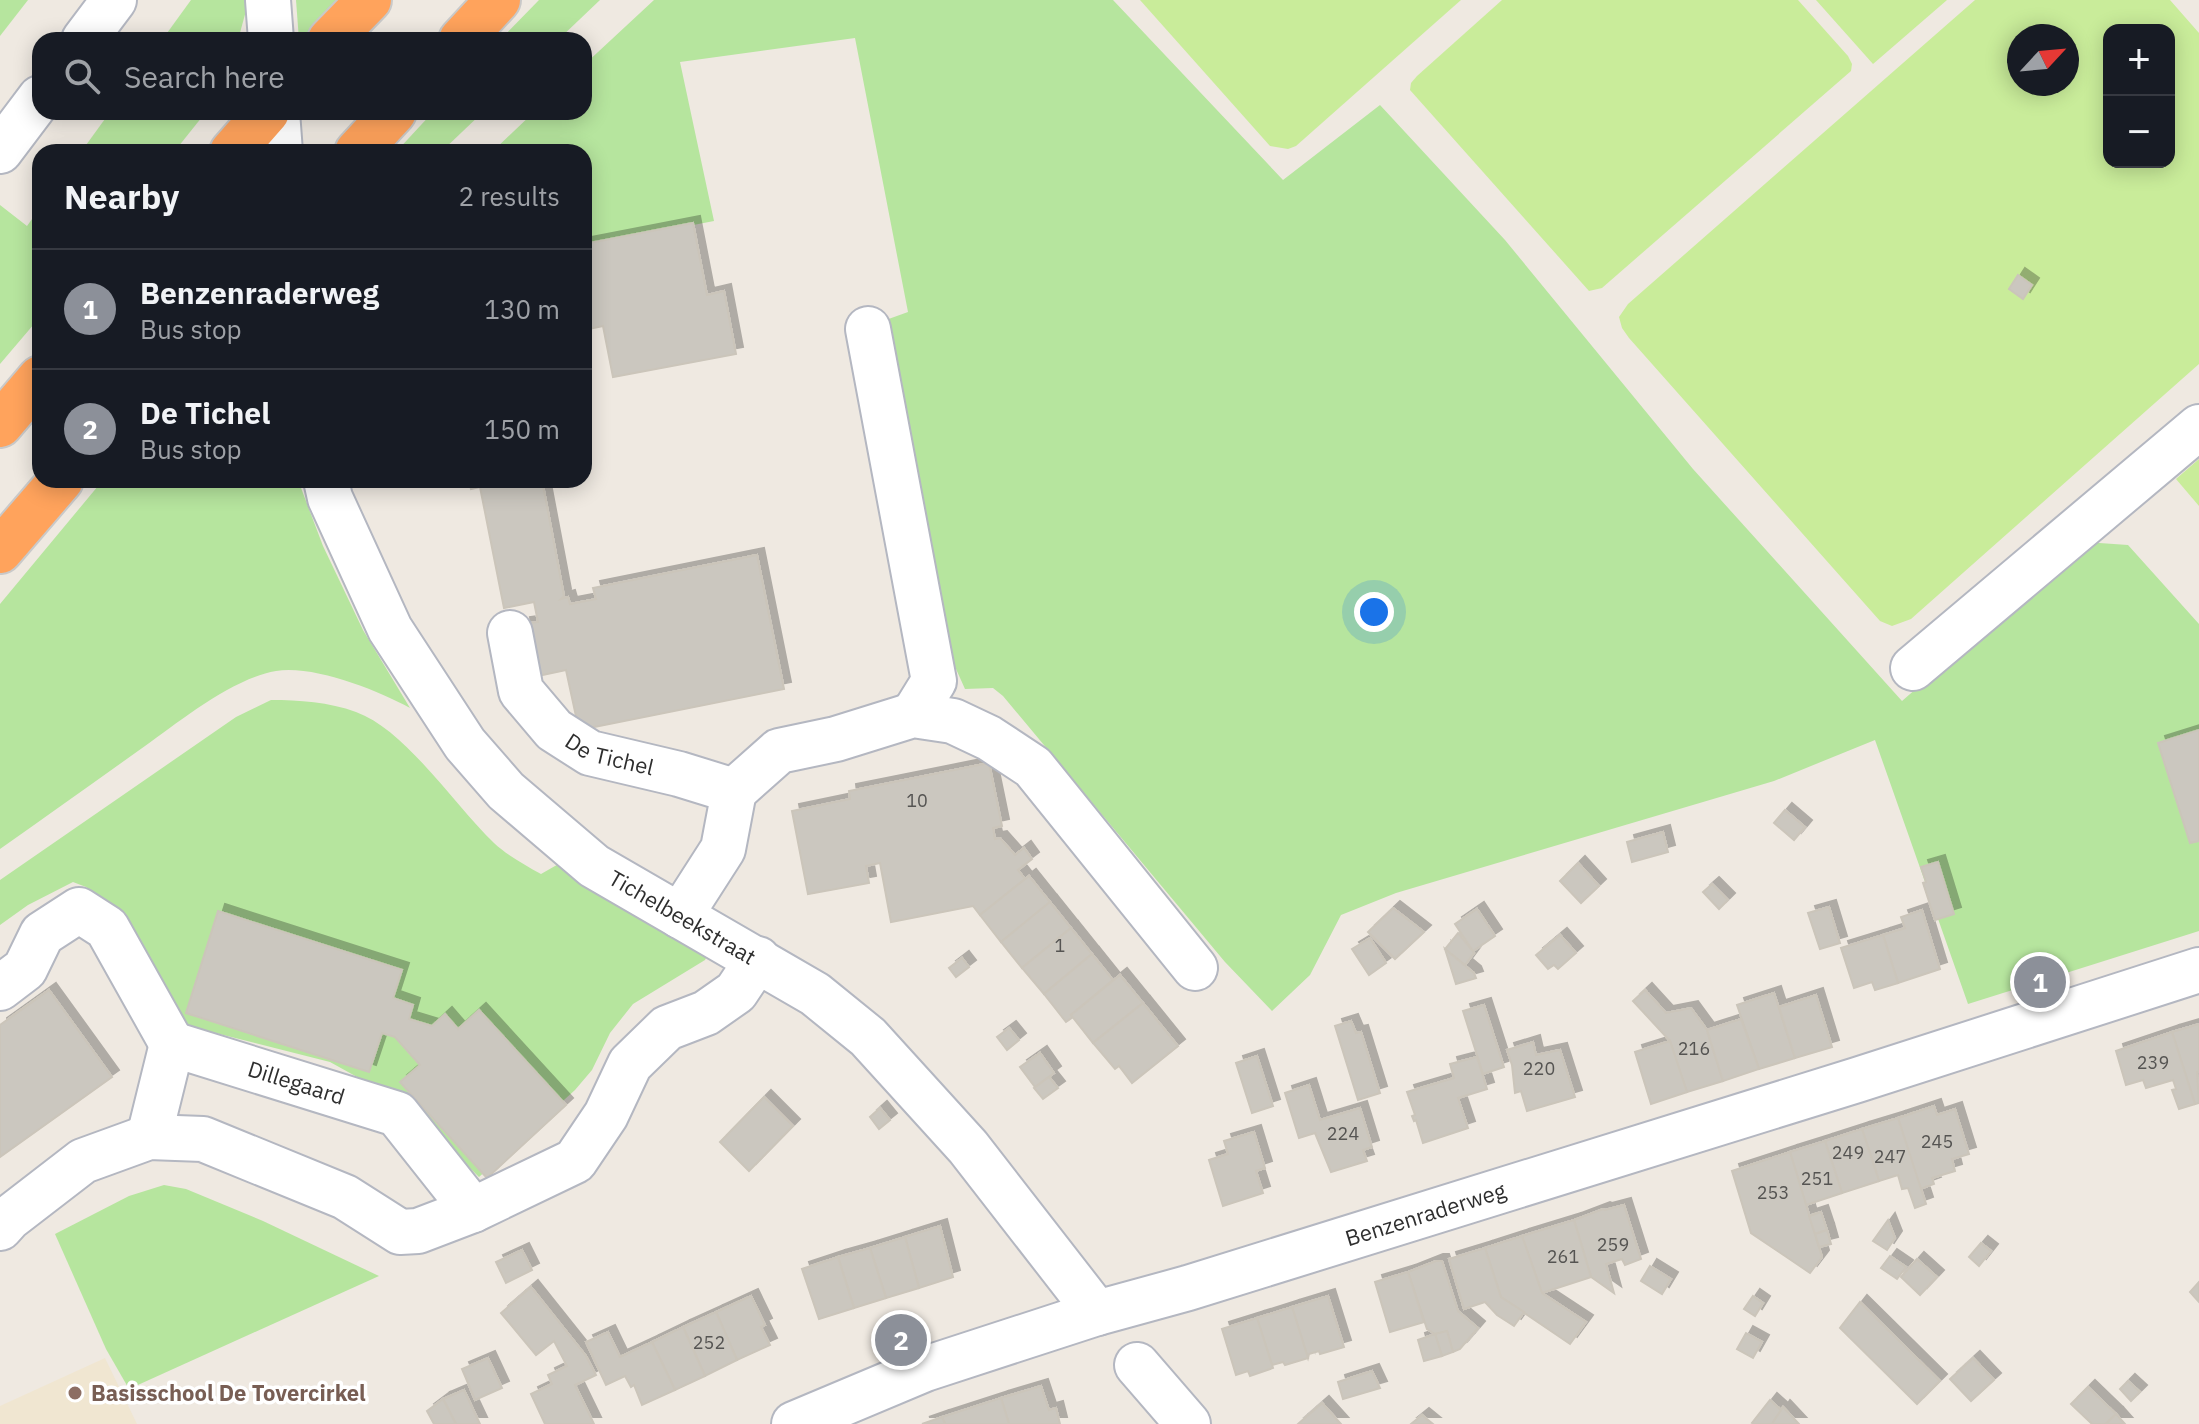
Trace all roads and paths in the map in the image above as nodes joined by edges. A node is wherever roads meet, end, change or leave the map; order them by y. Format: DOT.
graph roads {
  1 [pos="114,0"];
  2 [pos="268,0"];
  3 [pos="369,0"];
  4 [pos="498,0"];
  5 [pos="90,32"];
  6 [pos="270,32"];
  7 [pos="338,32"];
  8 [pos="468,32"];
  9 [pos="32,109"];
  10 [pos="260,120"];
  11 [pos="278,120"];
  12 [pos="387,120"];
  13 [pos="239,144"];
  14 [pos="279,144"];
  15 [pos="365,144"];
  16 [pos="0,151"];
  17 [pos="868,329"];
  18 [pos="32,387"];
  19 [pos="0,425"];
  20 [pos="2199,427"];
  21 [pos="54,488"];
  22 [pos="328,488"];
  23 [pos="0,551"];
  24 [pos="510,633"];
  25 [pos="1913,668"];
  26 [pos="913,715"];
  27 [pos="734,791"];
  28 [pos="680,916"];
  29 [pos="758,959"];
  30 [pos="1195,968"];
  31 [pos="2199,970"];
  32 [pos="0,988"];
  33 [pos="172,1044"];
  34 [pos="149,1137"];
  35 [pos="473,1210"];
  36 [pos="0,1228"];
  37 [pos="1097,1313"];
  38 [pos="1137,1365"];
  39 [pos="794,1424"];
  40 [pos="1188,1424"];
  1 -- 5 [label="street"];
  2 -- 6 [label="street"];
  3 -- 7 [label="highway"];
  4 -- 8 [label="highway"];
  9 -- 16 [label="street"];
  10 -- 13 [label="highway"];
  11 -- 14 [label="street"];
  12 -- 15 [label="highway"];
  17 -- 26 [label="street"];
  18 -- 19 [label="highway"];
  20 -- 25 [label="street"];
  21 -- 23 [label="highway"];
  22 -- 28 [label="street, Tichelbeekstraat"];
  24 -- 27 [label="street, De Tichel"];
  26 -- 27 [label="street"];
  26 -- 30 [label="street"];
  27 -- 28 [label="street"];
  28 -- 29 [label="street, Tichelbeekstraat"];
  29 -- 35 [label="street"];
  29 -- 37 [label="street, Tichelbeekstraat"];
  31 -- 37 [label="street, Benzenraderweg"];
  32 -- 33 [label="street"];
  33 -- 34 [label="street"];
  33 -- 35 [label="street, Dillegaard"];
  34 -- 35 [label="street"];
  34 -- 36 [label="street"];
  37 -- 39 [label="street, Benzenraderweg"];
  38 -- 40 [label="street"];
}
